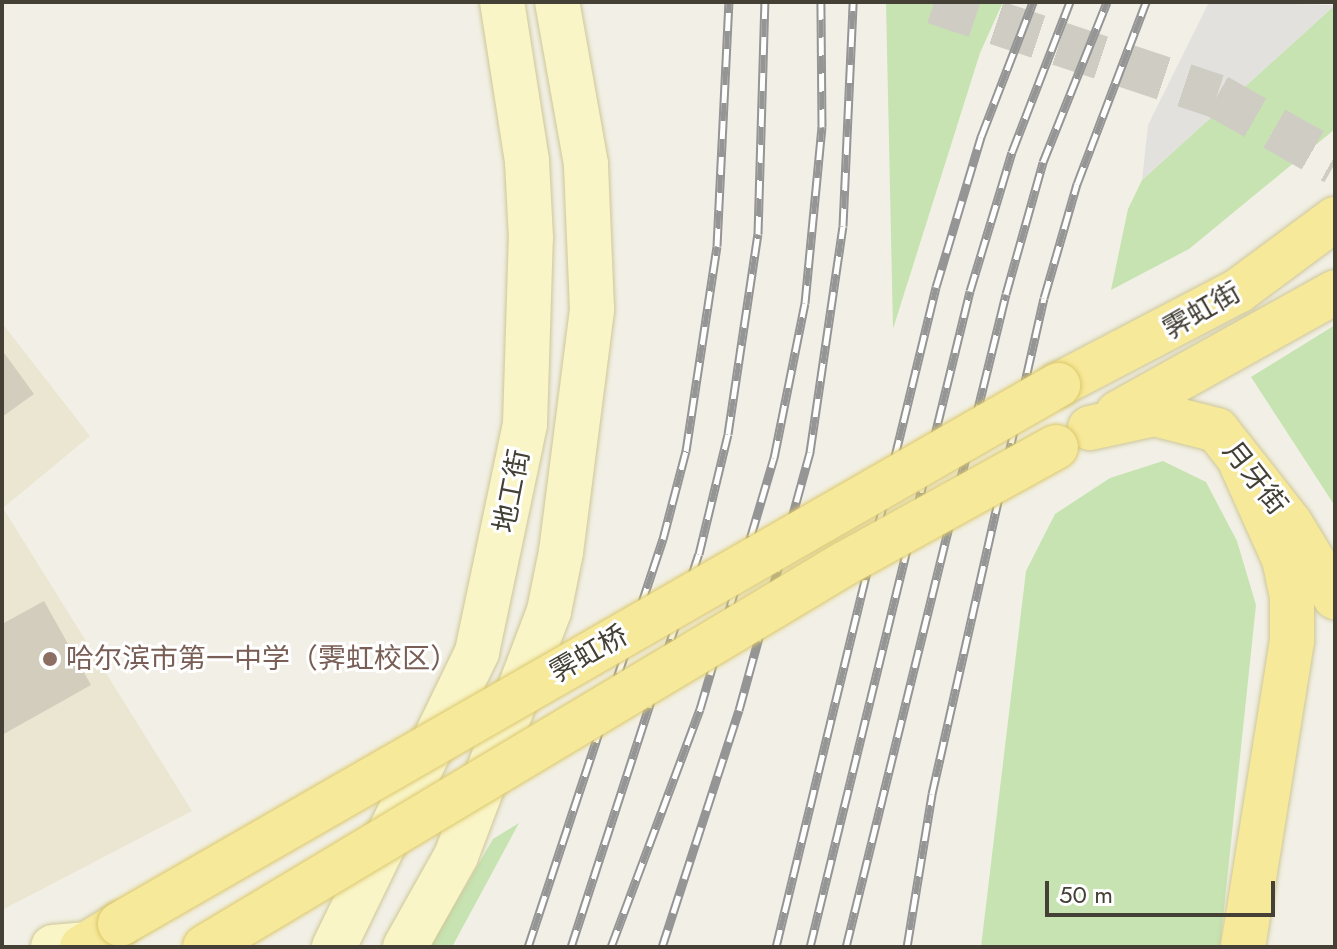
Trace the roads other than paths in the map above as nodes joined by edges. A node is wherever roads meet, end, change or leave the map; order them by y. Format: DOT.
graph roads {
  1 [pos="502,2"];
  2 [pos="557,2"];
  3 [pos="1335,219"];
  4 [pos="1335,292"];
  5 [pos="1058,385"];
  6 [pos="1073,438"];
  7 [pos="1241,463"];
  8 [pos="1335,597"];
  9 [pos="86,940"];
  10 [pos="205,947"];
  11 [pos="334,947"];
  12 [pos="405,947"];
  13 [pos="1243,947"];
  1 -- 11 [label="main road, 地工街"];
  2 -- 12 [label="main road, 地工街"];
  3 -- 5 [label="main road, 霁虹街"];
  4 -- 6 [label="main road, 霁虹街"];
  5 -- 9 [label="main road, 霁虹桥, bridge"];
  6 -- 7 [label="main road, 月牙街"];
  6 -- 10 [label="main road, 霁虹桥, bridge"];
  7 -- 8 [label="main road, 月牙街"];
  7 -- 13 [label="main road"];
}
